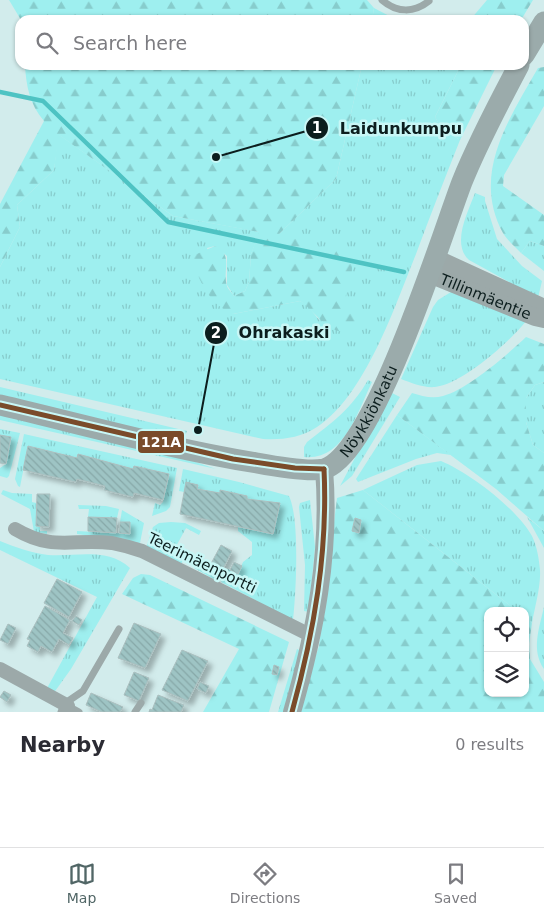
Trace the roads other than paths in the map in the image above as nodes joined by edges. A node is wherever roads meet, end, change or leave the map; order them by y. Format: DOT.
graph roads {
  1 [pos="382,0"];
  2 [pos="429,1"];
  3 [pos="544,22"];
  4 [pos="529,47"];
  5 [pos="517,70"];
  6 [pos="432,266"];
  7 [pos="544,308"];
  8 [pos="544,319"];
  9 [pos="0,405"];
  10 [pos="324,469"];
  11 [pos="15,528"];
  12 [pos="119,628"];
  13 [pos="312,636"];
  14 [pos="0,669"];
  15 [pos="141,703"];
  16 [pos="68,709"];
  17 [pos="135,712"];
  18 [pos="292,712"];
  1 -- 2 [label="lane"];
  3 -- 4 [label="main road"];
  5 -- 6 [label="main road, Nöykkiönkatu"];
  6 -- 7 [label="street, Tillinmäentie"];
  6 -- 8 [label="street, Tillinmäentie"];
  6 -- 10 [label="main road, Nöykkiönkatu"];
  9 -- 10 [label="main road, Nöykkiönkatu"];
  10 -- 13 [label="street"];
  11 -- 13 [label="street, Teerimäenportti"];
  12 -- 16 [label="lane"];
  13 -- 18 [label="street"];
  14 -- 16 [label="street"];
  15 -- 17 [label="lane"];
}
